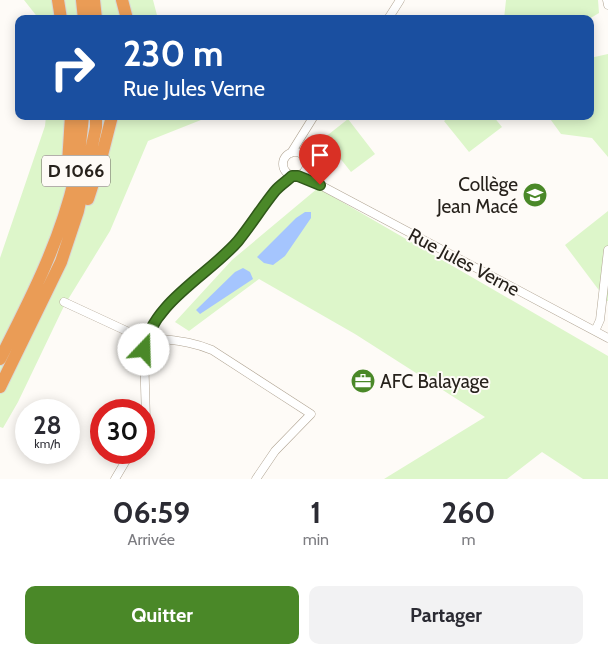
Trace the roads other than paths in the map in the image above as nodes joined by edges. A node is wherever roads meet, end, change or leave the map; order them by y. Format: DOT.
graph roads {
  1 [pos="58,0"];
  2 [pos="82,0"];
  3 [pos="94,0"];
  4 [pos="122,0"];
  5 [pos="400,0"];
  6 [pos="607,0"];
  7 [pos="608,5"];
  8 [pos="60,15"];
  9 [pos="84,15"];
  10 [pos="96,15"];
  11 [pos="126,15"];
  12 [pos="391,15"];
  13 [pos="71,120"];
  14 [pos="83,120"];
  15 [pos="96,120"];
  16 [pos="111,120"];
  17 [pos="310,120"];
  18 [pos="301,138"];
  19 [pos="291,152"];
  20 [pos="305,156"];
  21 [pos="284,168"];
  22 [pos="307,168"];
  23 [pos="295,176"];
  24 [pos="320,185"];
  25 [pos="276,189"];
  26 [pos="78,211"];
  27 [pos="608,250"];
  28 [pos="46,264"];
  29 [pos="64,302"];
  30 [pos="595,331"];
  31 [pos="146,338"];
  32 [pos="608,338"];
  33 [pos="0,359"];
  34 [pos="0,387"];
  35 [pos="145,399"];
  36 [pos="124,464"];
  37 [pos="115,479"];
  38 [pos="256,479"];
  1 -- 8 [label="highway"];
  2 -- 9 [label="highway"];
  3 -- 10 [label="highway"];
  4 -- 11 [label="highway"];
  5 -- 12 [label="street"];
  6 -- 7 [label="street"];
  13 -- 28 [label="highway"];
  14 -- 28 [label="highway, D 1066"];
  15 -- 26 [label="highway, D 1066"];
  16 -- 26 [label="highway"];
  17 -- 18 [label="street"];
  18 -- 19 [label="street"];
  18 -- 20 [label="street"];
  19 -- 20 [label="street"];
  19 -- 21 [label="street"];
  20 -- 22 [label="street"];
  21 -- 23 [label="street"];
  21 -- 25 [label="street"];
  22 -- 23 [label="street"];
  22 -- 24 [label="street, Rue Jules Verne"];
  23 -- 24 [label="street, Rue Jules Verne"];
  23 -- 25 [label="street"];
  24 -- 30 [label="street, Rue Jules Verne"];
  25 -- 31 [label="street"];
  26 -- 34 [label="highway, D 1066"];
  27 -- 30 [label="street"];
  28 -- 33 [label="highway, D 1066"];
  29 -- 31 [label="street"];
  30 -- 32 [label="street, Rue Jules Verne"];
  31 -- 35 [label="street"];
  31 -- 38 [label="street"];
  36 -- 37 [label="street"];
}
